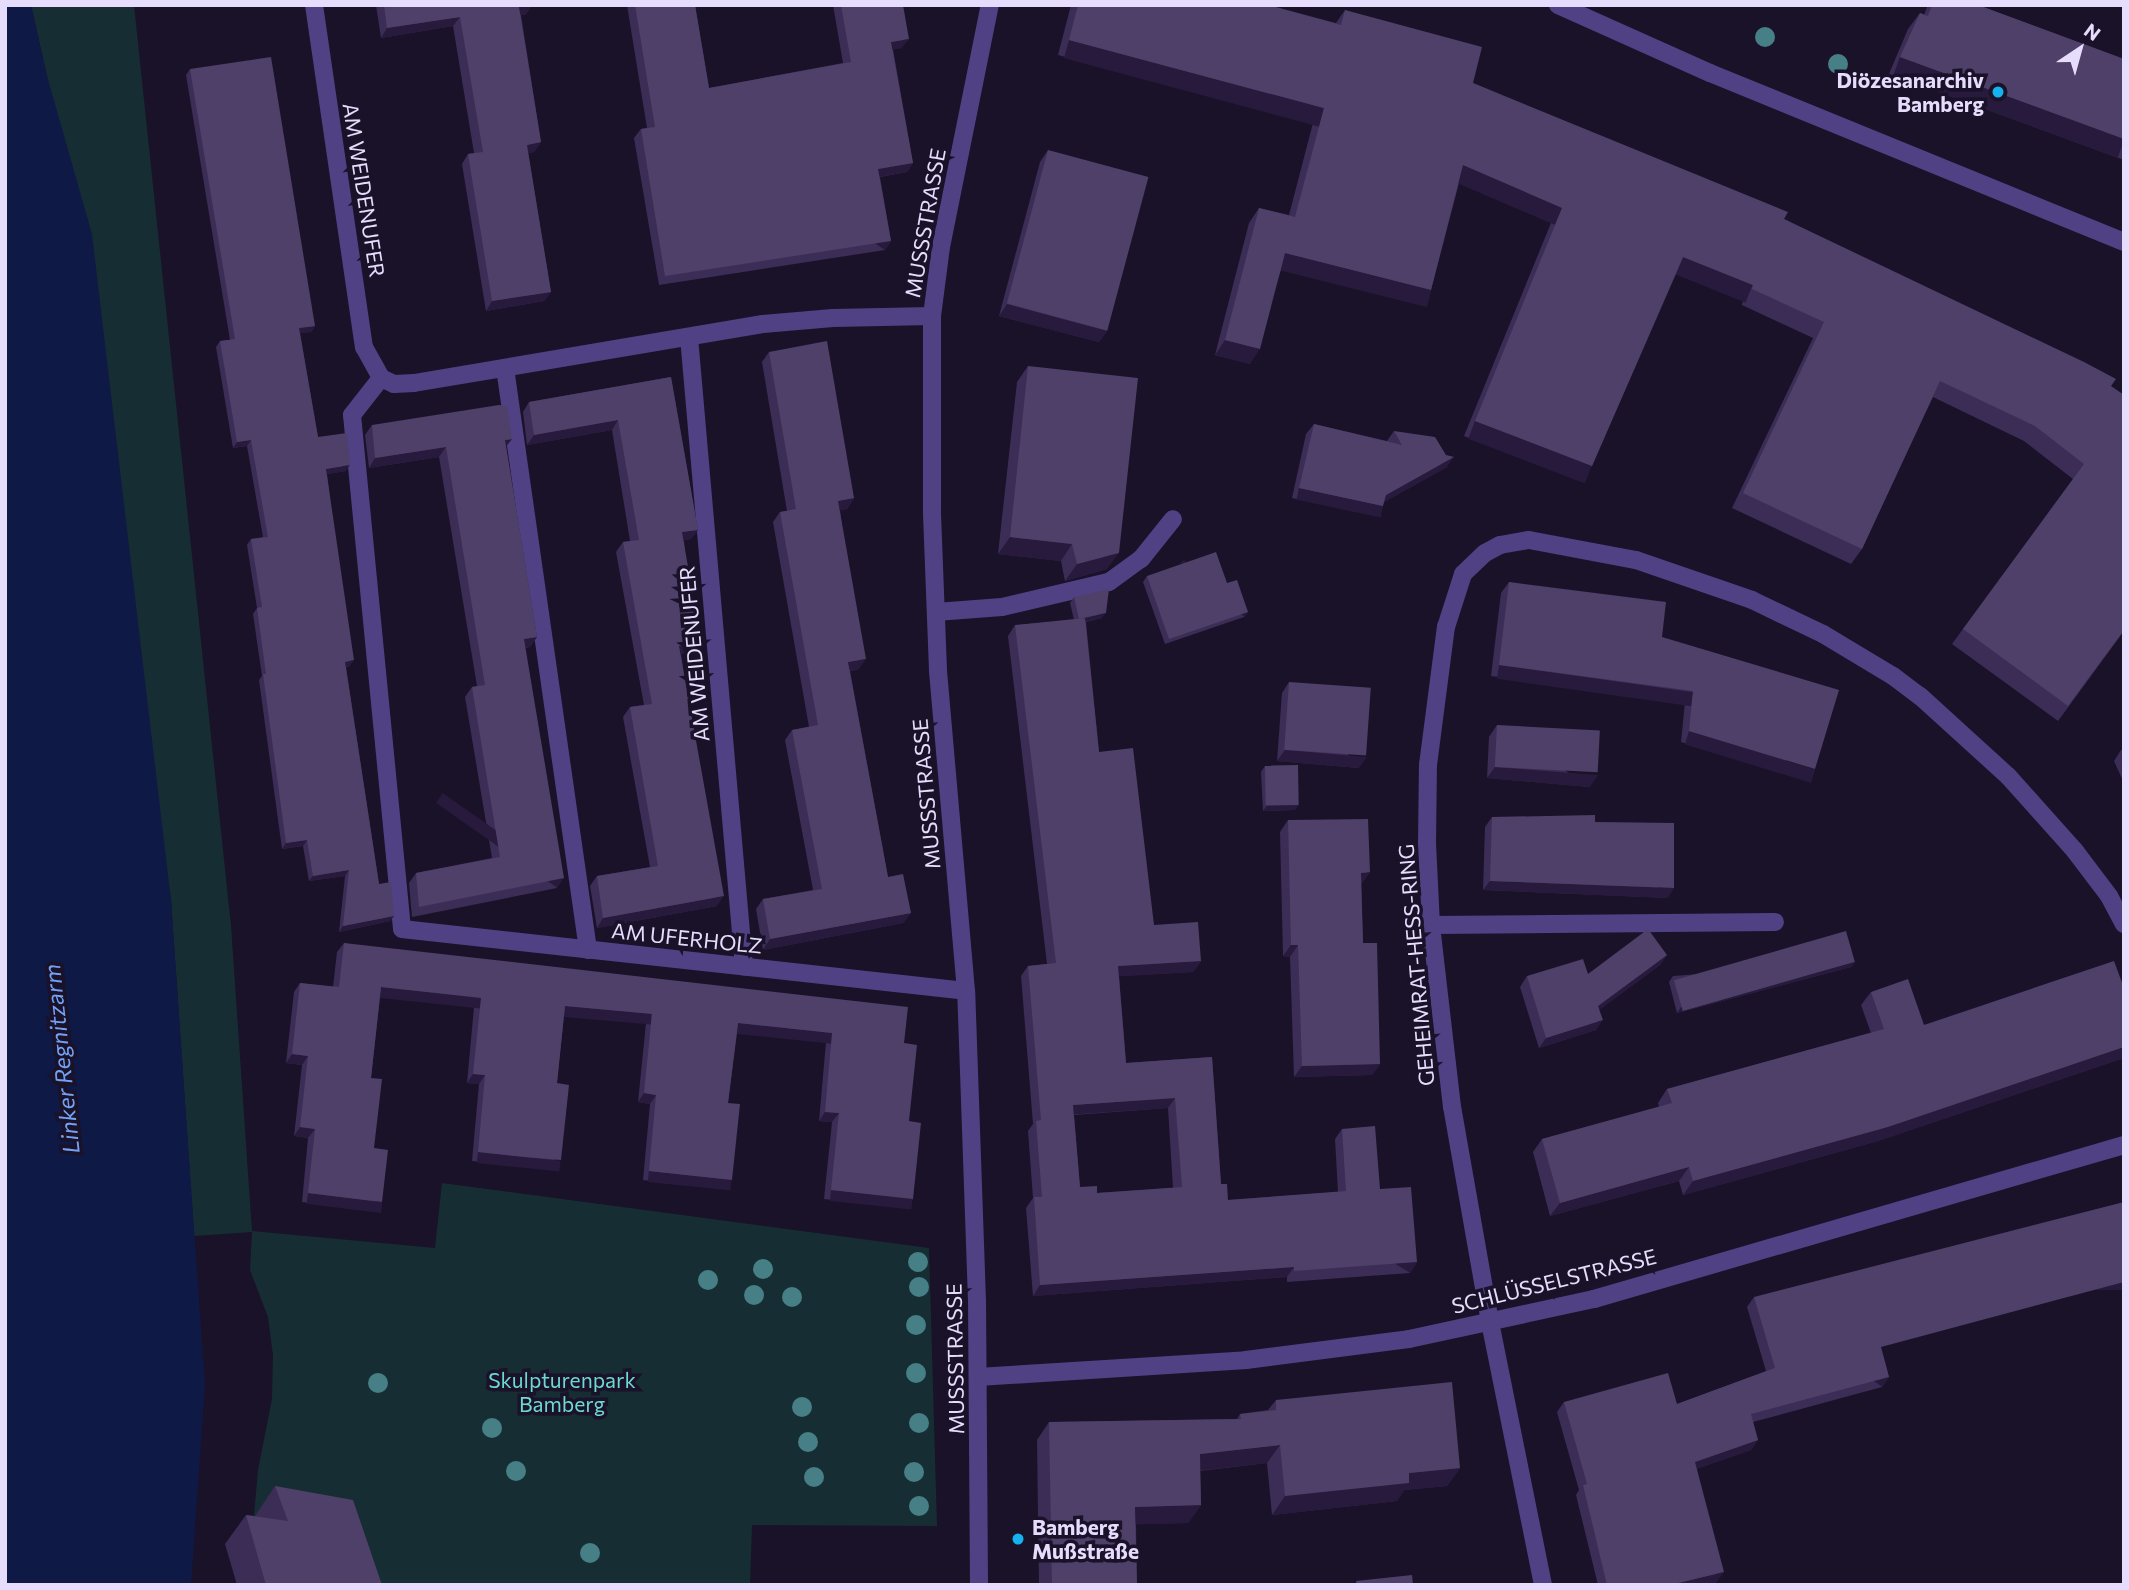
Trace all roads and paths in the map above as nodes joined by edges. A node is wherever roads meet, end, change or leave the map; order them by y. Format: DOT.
graph roads {
  1 [pos="314,5"];
  2 [pos="990,5"];
  3 [pos="1558,5"];
  4 [pos="2124,242"];
  5 [pos="932,316"];
  6 [pos="689,337"];
  7 [pos="505,368"];
  8 [pos="381,378"];
  9 [pos="1173,519"];
  10 [pos="936,612"];
  11 [pos="1775,922"];
  12 [pos="2124,924"];
  13 [pos="1431,925"];
  14 [pos="589,950"];
  15 [pos="744,967"];
  16 [pos="966,991"];
  17 [pos="2124,1145"];
  18 [pos="1490,1322"];
  19 [pos="978,1377"];
  20 [pos="979,1585"];
  21 [pos="1544,1585"];
  1 -- 8 [label="street, AM WEIDENUFER"];
  2 -- 5 [label="street, MUSSSTRASSE"];
  3 -- 4 [label="street"];
  5 -- 6 [label="street"];
  5 -- 10 [label="street, MUSSSTRASSE"];
  6 -- 7 [label="street"];
  6 -- 15 [label="street, AM WEIDENUFER"];
  7 -- 8 [label="street"];
  7 -- 14 [label="street"];
  8 -- 14 [label="street, AM UFERHOLZ"];
  9 -- 10 [label="street"];
  10 -- 16 [label="street, MUSSSTRASSE"];
  11 -- 13 [label="street"];
  12 -- 13 [label="street, GEHEIMRAT-HESS-RING"];
  13 -- 18 [label="street, GEHEIMRAT-HESS-RING"];
  14 -- 15 [label="street, AM UFERHOLZ"];
  15 -- 16 [label="street, AM UFERHOLZ"];
  16 -- 19 [label="street, MUSSSTRASSE"];
  17 -- 18 [label="street, SCHLÜSSELSTRASSE"];
  18 -- 19 [label="street, SCHLÜSSELSTRASSE"];
  18 -- 21 [label="street, GEHEIMRAT-HESS-RING"];
  19 -- 20 [label="street, MUSSSTRASSE"];
}
